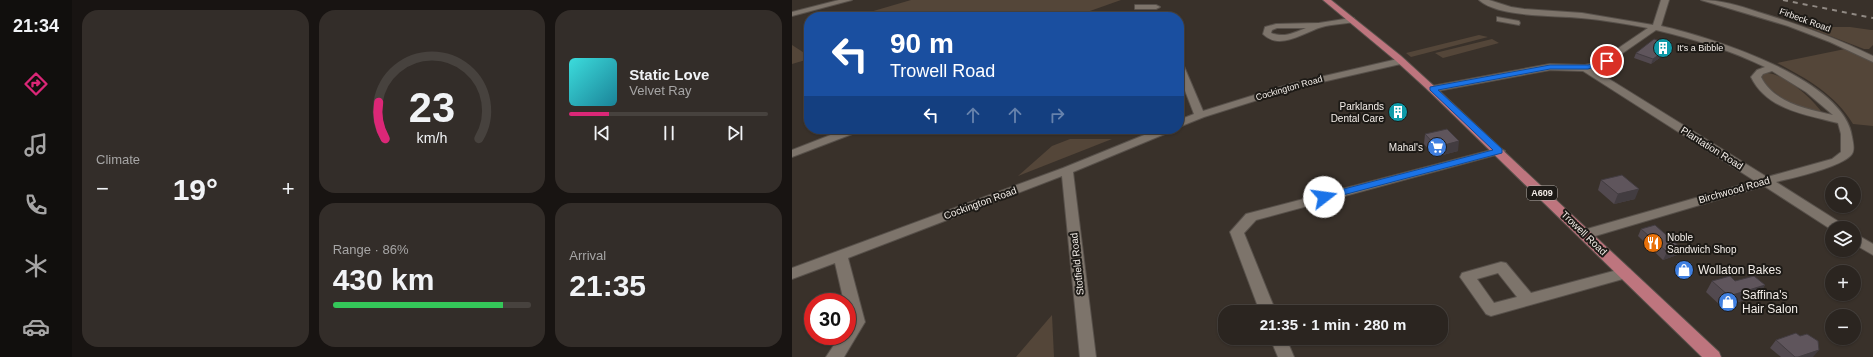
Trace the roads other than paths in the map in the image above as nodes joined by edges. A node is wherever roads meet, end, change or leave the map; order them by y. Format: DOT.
graph roads {
  1 [pos="848,0"];
  2 [pos="1327,0"];
  3 [pos="1483,0"];
  4 [pos="1664,0"];
  5 [pos="1705,0"];
  6 [pos="792,5"];
  7 [pos="1138,7"];
  8 [pos="1147,7"];
  9 [pos="1156,7"];
  10 [pos="803,11"];
  11 [pos="1517,11"];
  12 [pos="1145,12"];
  13 [pos="792,14"];
  14 [pos="1500,19"];
  15 [pos="1351,20"];
  16 [pos="1319,25"];
  17 [pos="1655,27"];
  18 [pos="1873,58"];
  19 [pos="1402,61"];
  20 [pos="1774,67"];
  21 [pos="1584,68"];
  22 [pos="1184,76"];
  23 [pos="1432,89"];
  24 [pos="1200,115"];
  25 [pos="1840,120"];
  26 [pos="1184,122"];
  27 [pos="843,134"];
  28 [pos="1156,134"];
  29 [pos="1499,151"];
  30 [pos="792,154"];
  31 [pos="1067,170"];
  32 [pos="1764,181"];
  33 [pos="1828,221"];
  34 [pos="1585,234"];
  35 [pos="1861,242"];
  36 [pos="1873,250"];
  37 [pos="840,255"];
  38 [pos="1625,273"];
  39 [pos="792,274"];
  40 [pos="1527,300"];
  41 [pos="1265,305"];
  42 [pos="1281,345"];
  43 [pos="834,357"];
  44 [pos="1088,357"];
  45 [pos="1286,357"];
  46 [pos="1713,357"];
  1 -- 10 [label="street"];
  2 -- 15 [label="main road, Trowell Road / A609"];
  3 -- 11 [label="street, Birchwood Road"];
  4 -- 17 [label="street"];
  5 -- 18 [label="street, Firbeck Road"];
  6 -- 10 [label="street"];
  7 -- 8 [label="street"];
  8 -- 9 [label="street"];
  8 -- 12 [label="street"];
  10 -- 13 [label="street"];
  11 -- 14 [label="street"];
  11 -- 17 [label="street, Birchwood Road"];
  15 -- 16 [label="street"];
  15 -- 19 [label="main road, Trowell Road / A609"];
  16 -- 16 [label="street"];
  17 -- 20 [label="street, Birchwood Road"];
  17 -- 21 [label="street"];
  19 -- 23 [label="main road, Trowell Road / A609"];
  19 -- 24 [label="street, Cockington Road"];
  20 -- 25 [label="street, Birchwood Road"];
  20 -- 25 [label="street"];
  21 -- 23 [label="street"];
  21 -- 32 [label="street, Plantation Road"];
  22 -- 24 [label="street"];
  23 -- 29 [label="main road, Trowell Road / A609"];
  24 -- 26 [label="street, Cockington Road"];
  25 -- 32 [label="street, Birchwood Road"];
  27 -- 30 [label="street"];
  28 -- 31 [label="street, Cockington Road"];
  29 -- 34 [label="main road, Trowell Road / A609"];
  29 -- 41 [label="street"];
  31 -- 37 [label="street, Cockington Road"];
  31 -- 44 [label="street, Stotfield Road"];
  32 -- 33 [label="street, Plantation Road"];
  32 -- 34 [label="street, Birchwood Road"];
  34 -- 38 [label="main road, Trowell Road / A609"];
  35 -- 36 [label="street"];
  37 -- 39 [label="street, Cockington Road"];
  37 -- 43 [label="street"];
  38 -- 40 [label="street"];
  38 -- 46 [label="main road, Trowell Road / A609"];
  42 -- 45 [label="street"];
}
